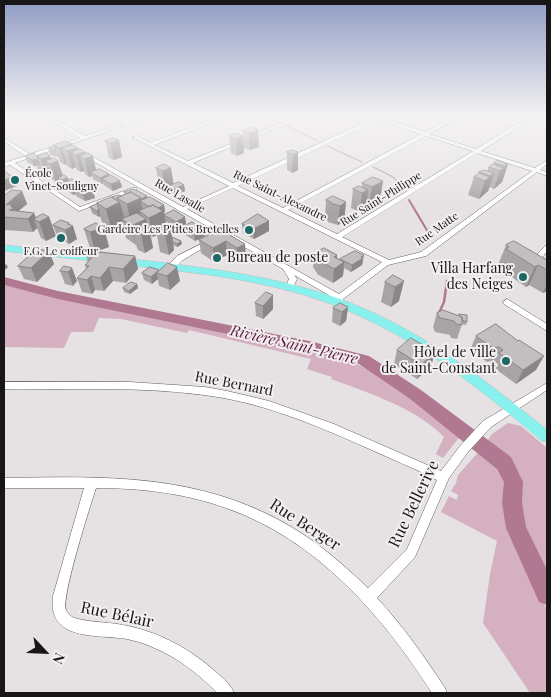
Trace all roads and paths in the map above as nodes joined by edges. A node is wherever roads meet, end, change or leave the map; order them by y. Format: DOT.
graph roads {
  1 [pos="16,148"];
  2 [pos="55,148"];
  3 [pos="72,148"];
  4 [pos="158,148"];
  5 [pos="227,148"];
  6 [pos="315,148"];
  7 [pos="400,148"];
  8 [pos="466,148"];
  9 [pos="483,148"];
  10 [pos="477,151"];
  11 [pos="29,156"];
  12 [pos="547,162"];
  13 [pos="189,163"];
  14 [pos="7,164"];
  15 [pos="536,170"];
  16 [pos="547,174"];
  17 [pos="234,185"];
  18 [pos="140,186"];
  19 [pos="181,210"];
  20 [pos="284,210"];
  21 [pos="224,234"];
  22 [pos="339,236"];
  23 [pos="547,247"];
  24 [pos="4,248"];
  25 [pos="388,262"];
  26 [pos="171,268"];
  27 [pos="284,268"];
  28 [pos="547,268"];
  29 [pos="289,288"];
  30 [pos="339,301"];
  31 [pos="507,302"];
  32 [pos="547,328"];
  33 [pos="4,386"];
  34 [pos="547,386"];
  35 [pos="512,408"];
  36 [pos="479,431"];
  37 [pos="547,437"];
  38 [pos="443,478"];
  39 [pos="4,484"];
  40 [pos="91,484"];
  41 [pos="369,597"];
  42 [pos="227,693"];
  43 [pos="440,693"];
  1 -- 11 [label="street"];
  2 -- 11 [label="street"];
  3 -- 18 [label="street, Rue Lasalle"];
  4 -- 13 [label="street, Rue Saint-Alexandre"];
  5 -- 13 [label="street"];
  6 -- 17 [label="street"];
  7 -- 20 [label="street"];
  8 -- 10 [label="street"];
  9 -- 10 [label="street, Rue Saint-Philippe"];
  10 -- 15 [label="street"];
  10 -- 22 [label="street, Rue Saint-Philippe"];
  11 -- 14 [label="street"];
  12 -- 15 [label="street, Rue Matte"];
  13 -- 17 [label="street, Rue Saint-Alexandre"];
  14 -- 18 [label="street"];
  15 -- 16 [label="street"];
  15 -- 25 [label="street, Rue Matte"];
  17 -- 19 [label="street"];
  17 -- 20 [label="street, Rue Saint-Alexandre"];
  18 -- 19 [label="street, Rue Lasalle"];
  19 -- 21 [label="street, Rue Lasalle"];
  20 -- 22 [label="street, Rue Saint-Alexandre"];
  21 -- 26 [label="street"];
  21 -- 27 [label="street, Rue Lasalle"];
  22 -- 25 [label="street, Rue Saint-Alexandre"];
  23 -- 28 [label="street"];
  24 -- 26 [label="main road"];
  25 -- 30 [label="street, Rue Matte"];
  26 -- 29 [label="main road"];
  27 -- 29 [label="street"];
  27 -- 30 [label="street, Rue Lasalle"];
  29 -- 30 [label="main road"];
  30 -- 35 [label="main road"];
  31 -- 32 [label="street"];
  33 -- 38 [label="street, Rue Bernard"];
  34 -- 35 [label="street, Rue Bellerive"];
  35 -- 36 [label="street, Rue Bellerive"];
  35 -- 37 [label="main road"];
  36 -- 38 [label="street, Rue Bellerive"];
  38 -- 41 [label="street, Rue Bellerive"];
  39 -- 40 [label="street, Rue Berger"];
  40 -- 41 [label="street, Rue Berger"];
  40 -- 42 [label="street, Rue Bélair"];
  41 -- 43 [label="street, Rue Berger"];
}
